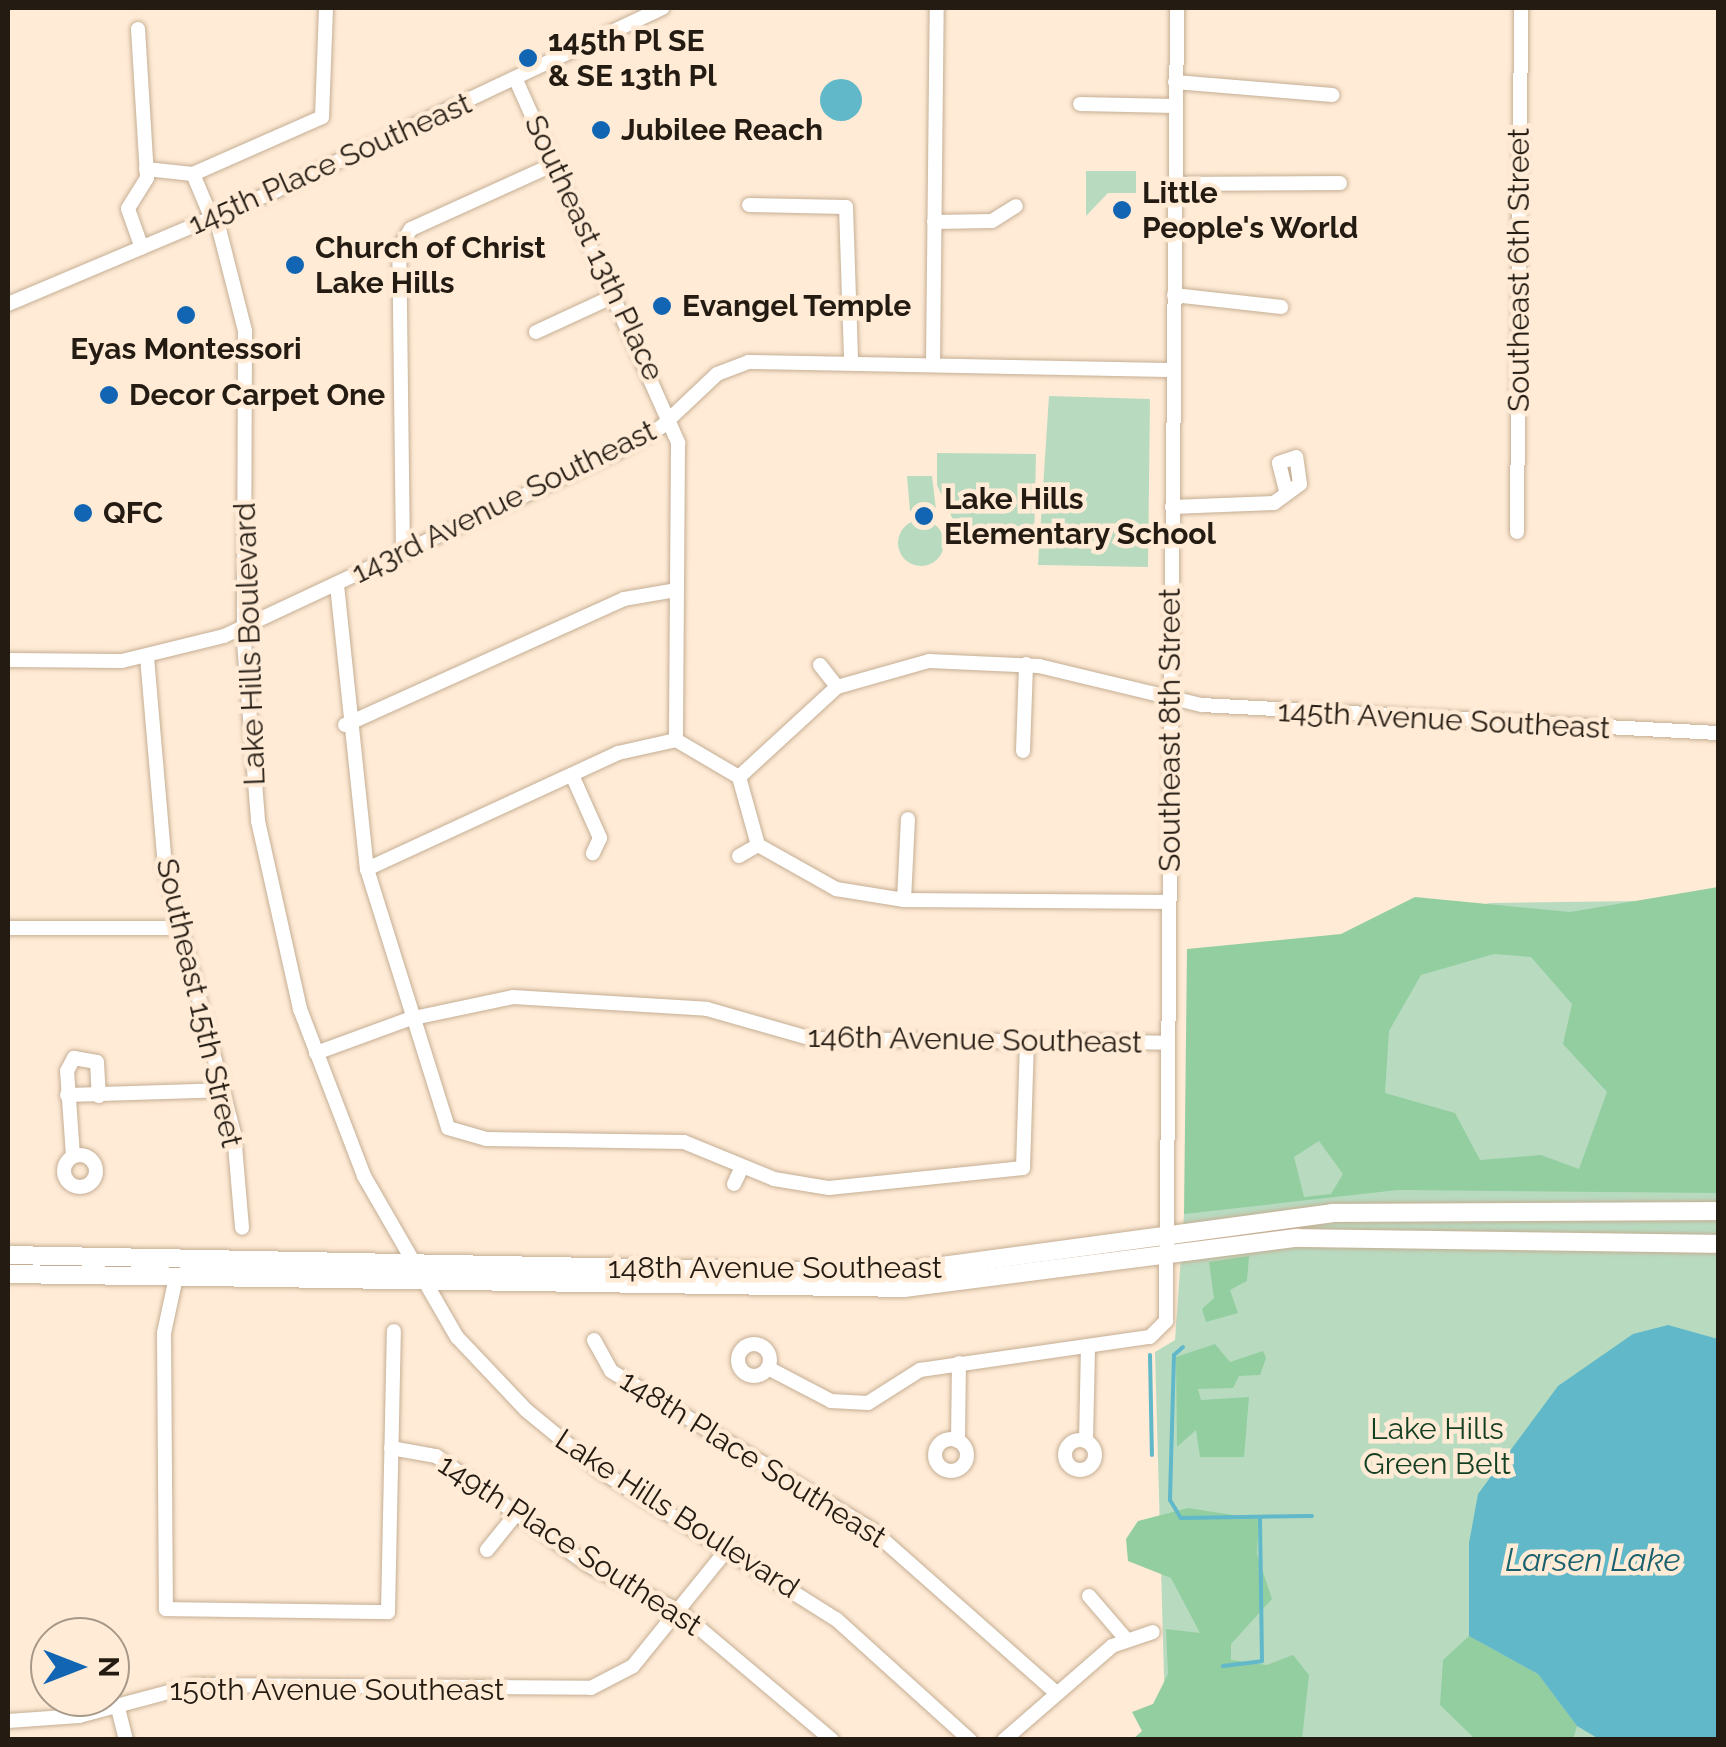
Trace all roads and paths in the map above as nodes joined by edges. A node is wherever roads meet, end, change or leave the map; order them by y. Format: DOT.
graph roads {
  1 [pos="326,8"];
  2 [pos="664,8"];
  3 [pos="937,8"];
  4 [pos="1177,8"];
  5 [pos="1521,8"];
  6 [pos="648,11"];
  7 [pos="138,29"];
  8 [pos="516,80"];
  9 [pos="1175,82"];
  10 [pos="1332,95"];
  11 [pos="1080,104"];
  12 [pos="1174,106"];
  13 [pos="552,165"];
  14 [pos="146,169"];
  15 [pos="193,174"];
  16 [pos="1340,183"];
  17 [pos="1174,184"];
  18 [pos="749,205"];
  19 [pos="1016,206"];
  20 [pos="214,218"];
  21 [pos="934,222"];
  22 [pos="142,248"];
  23 [pos="616,295"];
  24 [pos="1174,295"];
  25 [pos="8,304"];
  26 [pos="1281,307"];
  27 [pos="536,332"];
  28 [pos="852,360"];
  29 [pos="933,362"];
  30 [pos="1173,370"];
  31 [pos="670,417"];
  32 [pos="1286,492"];
  33 [pos="1172,507"];
  34 [pos="1516,532"];
  35 [pos="402,554"];
  36 [pos="337,585"];
  37 [pos="676,590"];
  38 [pos="244,626"];
  39 [pos="147,657"];
  40 [pos="8,660"];
  41 [pos="1026,664"];
  42 [pos="820,665"];
  43 [pos="837,688"];
  44 [pos="1170,701"];
  45 [pos="346,725"];
  46 [pos="1718,733"];
  47 [pos="676,740"];
  48 [pos="1024,752"];
  49 [pos="572,775"];
  50 [pos="739,777"];
  51 [pos="908,819"];
  52 [pos="758,845"];
  53 [pos="593,853"];
  54 [pos="739,856"];
  55 [pos="366,869"];
  56 [pos="904,900"];
  57 [pos="1168,902"];
  58 [pos="8,928"];
  59 [pos="177,928"];
  60 [pos="409,1019"];
  61 [pos="1027,1042"];
  62 [pos="1168,1043"];
  63 [pos="316,1053"];
  64 [pos="222,1090"];
  65 [pos="67,1095"];
  66 [pos="100,1096"];
  67 [pos="73,1156"];
  68 [pos="742,1167"];
  69 [pos="734,1184"];
  70 [pos="1718,1210"];
  71 [pos="1536,1214"];
  72 [pos="242,1228"];
  73 [pos="1510,1243"];
  74 [pos="1718,1244"];
  75 [pos="1167,1246"];
  76 [pos="8,1254"];
  77 [pos="410,1260"];
  78 [pos="460,1263"];
  79 [pos="8,1274"];
  80 [pos="176,1276"];
  81 [pos="275,1277"];
  82 [pos="422,1283"];
  83 [pos="394,1331"];
  84 [pos="594,1340"];
  85 [pos="1088,1347"];
  86 [pos="959,1364"];
  87 [pos="768,1368"];
  88 [pos="958,1440"];
  89 [pos="1086,1441"];
  90 [pos="391,1448"];
  91 [pos="516,1514"];
  92 [pos="729,1547"];
  93 [pos="487,1550"];
  94 [pos="1090,1596"];
  95 [pos="679,1611"];
  96 [pos="1153,1632"];
  97 [pos="1126,1639"];
  98 [pos="1055,1692"];
  99 [pos="130,1701"];
  100 [pos="832,1740"];
  101 [pos="970,1740"];
  102 [pos="1004,1740"];
  1 -- 15 [label="street"];
  2 -- 6 [label="street, 145th Place Southeast"];
  3 -- 21 [label="street"];
  4 -- 9 [label="street, Southeast 8th Street"];
  5 -- 34 [label="street, Southeast 6th Street"];
  6 -- 8 [label="street, 145th Place Southeast"];
  7 -- 14 [label="street"];
  8 -- 13 [label="street, Southeast 13th Place"];
  8 -- 20 [label="street, 145th Place Southeast"];
  9 -- 10 [label="street"];
  9 -- 12 [label="street, Southeast 8th Street"];
  11 -- 12 [label="street"];
  12 -- 17 [label="street, Southeast 8th Street"];
  13 -- 23 [label="street, Southeast 13th Place"];
  13 -- 35 [label="street"];
  14 -- 15 [label="street"];
  14 -- 22 [label="street"];
  15 -- 20 [label="street"];
  16 -- 17 [label="street"];
  17 -- 24 [label="street, Southeast 8th Street"];
  18 -- 28 [label="street"];
  19 -- 21 [label="street"];
  20 -- 22 [label="street, 145th Place Southeast"];
  20 -- 38 [label="street, Lake Hills Boulevard"];
  21 -- 29 [label="street"];
  22 -- 25 [label="street, 145th Place Southeast"];
  23 -- 27 [label="street"];
  23 -- 31 [label="street, Southeast 13th Place"];
  24 -- 26 [label="street"];
  24 -- 30 [label="street, Southeast 8th Street"];
  28 -- 29 [label="street, 143rd Avenue Southeast"];
  28 -- 31 [label="street, 143rd Avenue Southeast"];
  29 -- 30 [label="street, 143rd Avenue Southeast"];
  30 -- 33 [label="street, Southeast 8th Street"];
  31 -- 35 [label="street, 143rd Avenue Southeast"];
  31 -- 37 [label="street"];
  32 -- 33 [label="street"];
  33 -- 44 [label="street, Southeast 8th Street"];
  35 -- 36 [label="street, 143rd Avenue Southeast"];
  36 -- 38 [label="street, 143rd Avenue Southeast"];
  36 -- 45 [label="street"];
  37 -- 45 [label="street"];
  37 -- 47 [label="street"];
  38 -- 39 [label="street, 143rd Avenue Southeast"];
  38 -- 63 [label="street, Lake Hills Boulevard"];
  39 -- 40 [label="street, 143rd Avenue Southeast"];
  39 -- 59 [label="street, Southeast 15th Street"];
  41 -- 43 [label="street, 145th Avenue Southeast"];
  41 -- 44 [label="street, 145th Avenue Southeast"];
  41 -- 48 [label="street"];
  42 -- 43 [label="street"];
  43 -- 50 [label="street"];
  44 -- 46 [label="street, 145th Avenue Southeast"];
  44 -- 57 [label="street, Southeast 8th Street"];
  45 -- 55 [label="street"];
  47 -- 49 [label="street"];
  47 -- 50 [label="street"];
  49 -- 53 [label="street"];
  49 -- 55 [label="street"];
  50 -- 52 [label="street"];
  51 -- 56 [label="street"];
  52 -- 54 [label="street"];
  52 -- 56 [label="street"];
  55 -- 60 [label="street"];
  56 -- 57 [label="street"];
  57 -- 62 [label="street, Southeast 8th Street"];
  58 -- 59 [label="street"];
  59 -- 64 [label="street, Southeast 15th Street"];
  60 -- 61 [label="street, 146th Avenue Southeast"];
  60 -- 63 [label="street, 146th Avenue Southeast"];
  60 -- 68 [label="street"];
  61 -- 62 [label="street, 146th Avenue Southeast"];
  61 -- 68 [label="street"];
  62 -- 75 [label="street, Southeast 8th Street"];
  63 -- 77 [label="street, Lake Hills Boulevard"];
  64 -- 66 [label="street"];
  64 -- 72 [label="street, Southeast 15th Street"];
  65 -- 66 [label="street"];
  65 -- 66 [label="street"];
  65 -- 67 [label="street"];
  68 -- 69 [label="street"];
  70 -- 71 [label="main road, 148th Avenue Southeast"];
  71 -- 73 [label="main road"];
  71 -- 75 [label="main road, 148th Avenue Southeast"];
  73 -- 74 [label="main road, 148th Avenue Southeast"];
  73 -- 75 [label="main road, 148th Avenue Southeast"];
  75 -- 78 [label="main road, 148th Avenue Southeast"];
  75 -- 82 [label="main road, 148th Avenue Southeast"];
  75 -- 85 [label="street, Southeast 8th Street"];
  76 -- 77 [label="main road, 148th Avenue Southeast"];
  77 -- 78 [label="main road, 148th Avenue Southeast"];
  77 -- 81 [label="main road"];
  77 -- 82 [label="street, Lake Hills Boulevard"];
  78 -- 82 [label="main road"];
  79 -- 80 [label="main road, 148th Avenue Southeast"];
  80 -- 81 [label="main road, 148th Avenue Southeast"];
  80 -- 90 [label="street, 149th Place Southeast"];
  81 -- 82 [label="main road, 148th Avenue Southeast"];
  82 -- 92 [label="street, Lake Hills Boulevard"];
  83 -- 90 [label="street, 149th Place Southeast"];
  84 -- 98 [label="street, 148th Place Southeast"];
  85 -- 86 [label="street"];
  85 -- 89 [label="street"];
  86 -- 87 [label="street"];
  86 -- 88 [label="street"];
  90 -- 91 [label="street, 149th Place Southeast"];
  91 -- 93 [label="street"];
  91 -- 95 [label="street, 149th Place Southeast"];
  92 -- 95 [label="street"];
  92 -- 101 [label="street, Lake Hills Boulevard"];
  94 -- 97 [label="street"];
  95 -- 99 [label="street, 150th Avenue Southeast"];
  95 -- 100 [label="street, 149th Place Southeast"];
  96 -- 97 [label="street"];
  97 -- 98 [label="street"];
  98 -- 102 [label="street"];
}
